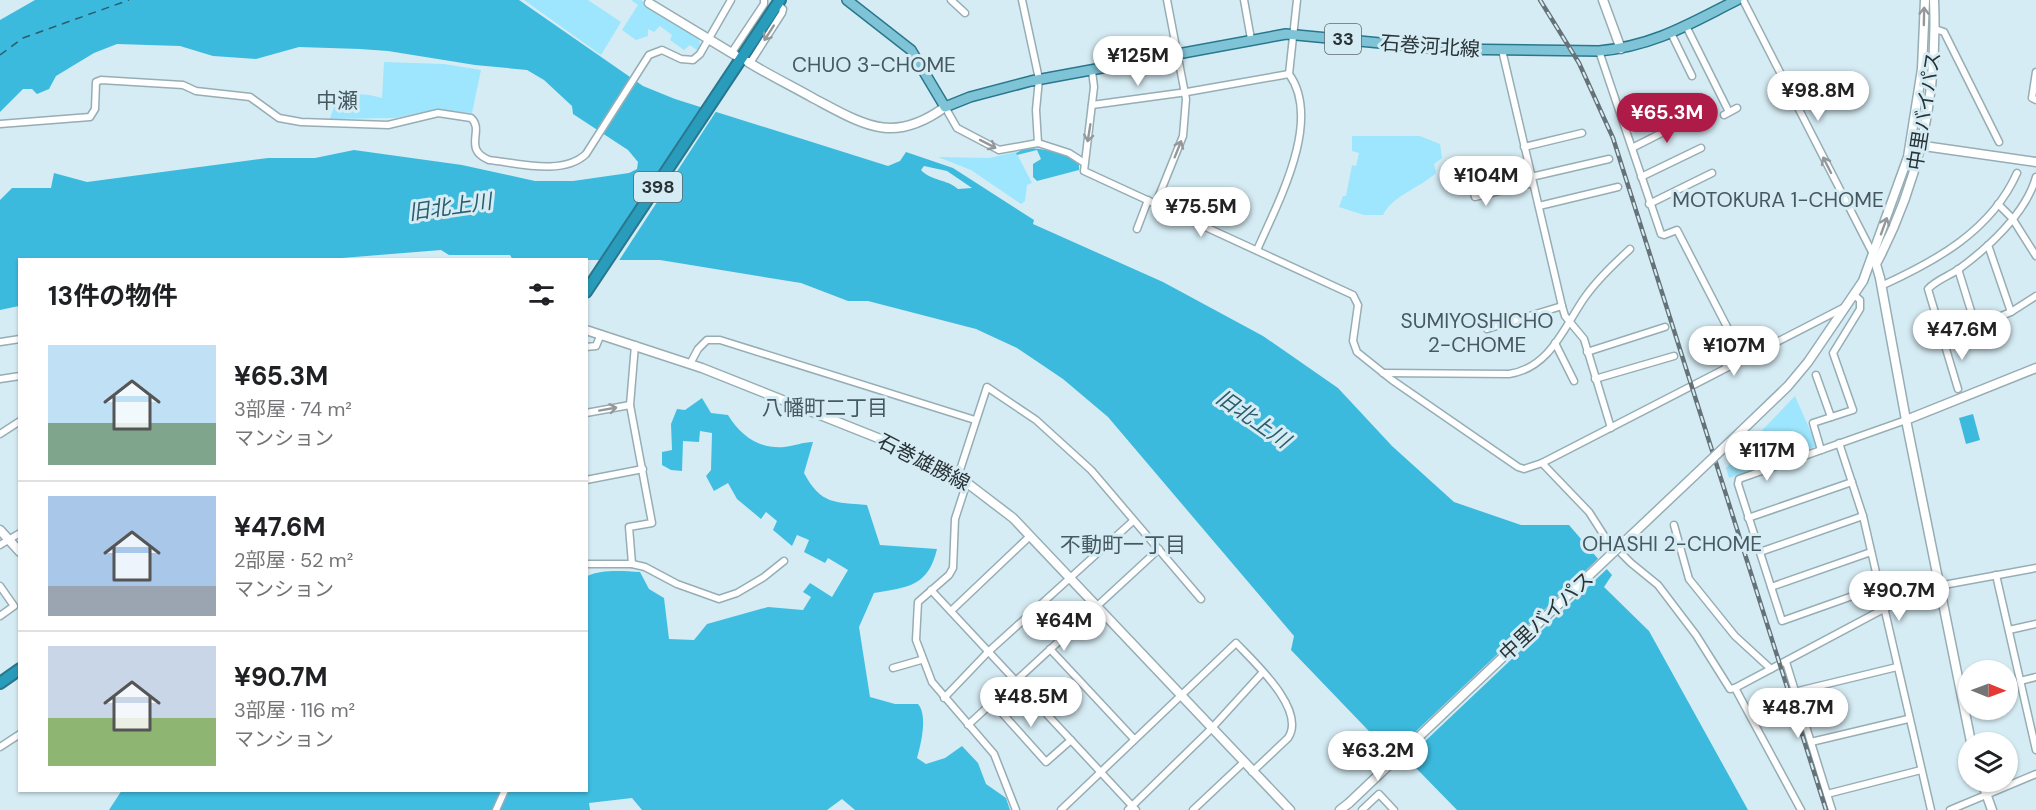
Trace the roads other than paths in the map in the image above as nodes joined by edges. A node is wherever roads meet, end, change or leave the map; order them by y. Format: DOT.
graph roads {
  1 [pos="730,0"];
  2 [pos="764,0"];
  3 [pos="847,0"];
  4 [pos="951,0"];
  5 [pos="1022,0"];
  6 [pos="1167,0"];
  7 [pos="1244,0"];
  8 [pos="1297,0"];
  9 [pos="1603,0"];
  10 [pos="1737,0"];
  11 [pos="1743,0"];
  12 [pos="1925,0"];
  13 [pos="1934,0"];
  14 [pos="649,1"];
  15 [pos="779,2"];
  16 [pos="965,13"];
  17 [pos="1686,26"];
  18 [pos="1935,29"];
  19 [pos="1671,33"];
  20 [pos="1293,34"];
  21 [pos="707,39"];
  22 [pos="1251,39"];
  23 [pos="1621,49"];
  24 [pos="1502,50"];
  25 [pos="1599,51"];
  26 [pos="734,53"];
  27 [pos="1179,53"];
  28 [pos="749,63"];
  29 [pos="1092,70"];
  30 [pos="2036,72"];
  31 [pos="1289,74"];
  32 [pos="1692,75"];
  33 [pos="1040,79"];
  34 [pos="1187,92"];
  35 [pos="2036,100"];
  36 [pos="1092,105"];
  37 [pos="945,107"];
  38 [pos="1737,108"];
  39 [pos="1691,118"];
  40 [pos="0,124"];
  41 [pos="1582,133"];
  42 [pos="1999,142"];
  43 [pos="1038,144"];
  44 [pos="1911,144"];
  45 [pos="1923,146"];
  46 [pos="1524,147"];
  47 [pos="1632,148"];
  48 [pos="1701,148"];
  49 [pos="1609,159"];
  50 [pos="1083,162"];
  51 [pos="2036,162"];
  52 [pos="1712,173"];
  53 [pos="2017,173"];
  54 [pos="1469,174"];
  55 [pos="1641,177"];
  56 [pos="2036,177"];
  57 [pos="1532,180"];
  58 [pos="1618,188"];
  59 [pos="1148,200"];
  60 [pos="1156,203"];
  61 [pos="1649,204"];
  62 [pos="1998,204"];
  63 [pos="1539,206"];
  64 [pos="2012,218"];
  65 [pos="1137,229"];
  66 [pos="1988,244"];
  67 [pos="1630,249"];
  68 [pos="1257,250"];
  69 [pos="1873,254"];
  70 [pos="2036,256"];
  71 [pos="1876,263"];
  72 [pos="1958,269"];
  73 [pos="1863,281"];
  74 [pos="1881,286"];
  75 [pos="588,290"];
  76 [pos="1854,295"];
  77 [pos="2036,296"];
  78 [pos="1562,306"];
  79 [pos="1847,306"];
  80 [pos="2011,312"];
  81 [pos="1569,322"];
  82 [pos="1665,327"];
  83 [pos="1976,327"];
  84 [pos="1487,329"];
  85 [pos="588,331"];
  86 [pos="601,334"];
  87 [pos="18,339"];
  88 [pos="1943,340"];
  89 [pos="0,342"];
  90 [pos="1555,343"];
  91 [pos="635,345"];
  92 [pos="588,347"];
  93 [pos="1587,352"];
  94 [pos="1674,356"];
  95 [pos="690,364"];
  96 [pos="2036,368"];
  97 [pos="1380,370"];
  98 [pos="1719,371"];
  99 [pos="1816,375"];
  100 [pos="18,376"];
  101 [pos="0,379"];
  102 [pos="1595,379"];
  103 [pos="1574,381"];
  104 [pos="1958,389"];
  105 [pos="630,405"];
  106 [pos="588,413"];
  107 [pos="1831,417"];
  108 [pos="975,420"];
  109 [pos="1906,420"];
  110 [pos="18,422"];
  111 [pos="1611,428"];
  112 [pos="0,434"];
  113 [pos="1839,443"];
  114 [pos="1821,450"];
  115 [pos="1542,463"];
  116 [pos="644,469"];
  117 [pos="958,476"];
  118 [pos="588,480"];
  119 [pos="967,482"];
  120 [pos="1852,482"];
  121 [pos="1863,516"];
  122 [pos="1748,518"];
  123 [pos="1133,521"];
  124 [pos="1674,525"];
  125 [pos="0,530"];
  126 [pos="18,534"];
  127 [pos="1030,536"];
  128 [pos="10,538"];
  129 [pos="0,545"];
  130 [pos="18,549"];
  131 [pos="1159,549"];
  132 [pos="1760,552"];
  133 [pos="1871,552"];
  134 [pos="784,561"];
  135 [pos="588,564"];
  136 [pos="632,564"];
  137 [pos="2036,568"];
  138 [pos="1996,575"];
  139 [pos="1069,577"];
  140 [pos="0,586"];
  141 [pos="1938,586"];
  142 [pos="1771,587"];
  143 [pos="1878,587"];
  144 [pos="931,590"];
  145 [pos="1201,599"];
  146 [pos="1096,606"];
  147 [pos="1884,608"];
  148 [pos="951,611"];
  149 [pos="0,616"];
  150 [pos="2036,624"];
  151 [pos="2009,630"];
  152 [pos="1050,649"];
  153 [pos="988,652"];
  154 [pos="921,660"];
  155 [pos="1786,662"];
  156 [pos="1897,667"];
  157 [pos="893,668"];
  158 [pos="1771,669"];
  159 [pos="18,670"];
  160 [pos="1263,672"];
  161 [pos="2036,677"];
  162 [pos="2020,681"];
  163 [pos="1016,682"];
  164 [pos="0,683"];
  165 [pos="1736,688"];
  166 [pos="1798,690"];
  167 [pos="1179,695"];
  168 [pos="944,698"];
  169 [pos="993,703"];
  170 [pos="1908,719"];
  171 [pos="968,724"];
  172 [pos="1211,729"];
  173 [pos="1969,732"];
  174 [pos="18,735"];
  175 [pos="1134,739"];
  176 [pos="1071,740"];
  177 [pos="1811,742"];
  178 [pos="0,747"];
  179 [pos="2036,750"];
  180 [pos="1243,763"];
  181 [pos="1921,770"];
  182 [pos="1101,772"];
  183 [pos="1252,772"];
  184 [pos="2036,774"];
  185 [pos="504,792"];
  186 [pos="1986,792"];
  187 [pos="1827,794"];
  188 [pos="1987,795"];
  189 [pos="1132,809"];
  190 [pos="496,810"];
  191 [pos="1016,810"];
  192 [pos="1061,810"];
  193 [pos="1193,810"];
  194 [pos="1290,810"];
  195 [pos="1340,810"];
  196 [pos="1362,810"];
  197 [pos="1394,810"];
  198 [pos="1801,810"];
  199 [pos="1832,810"];
  200 [pos="1931,810"];
  201 [pos="1950,810"];
  202 [pos="1992,810"];
  1 -- 21 [label="street"];
  2 -- 26 [label="street"];
  3 -- 37 [label="main road"];
  4 -- 16 [label="street"];
  5 -- 33 [label="street"];
  6 -- 27 [label="street"];
  7 -- 22 [label="street"];
  8 -- 20 [label="street"];
  9 -- 23 [label="street"];
  10 -- 17 [label="main road, 石巻河北線 / 33"];
  69 -- 11 [label="street, one-way"];
  44 -- 12 [label="street, 中里バイパス, one-way"];
  13 -- 18 [label="street, 中里バイパス"];
  14 -- 21 [label="street"];
  15 -- 28 [label="street, one-way"];
  15 -- 75 [label="highway, 398"];
  17 -- 19 [label="main road, 石巻河北線 / 33"];
  17 -- 38 [label="street"];
  18 -- 42 [label="street"];
  18 -- 45 [label="street, 中里バイパス"];
  19 -- 23 [label="main road, 石巻河北線 / 33"];
  19 -- 32 [label="street"];
  20 -- 22 [label="main road, 石巻河北線 / 33"];
  20 -- 24 [label="main road, 石巻河北線 / 33"];
  20 -- 31 [label="street"];
  21 -- 26 [label="street"];
  21 -- 40 [label="street"];
  22 -- 27 [label="main road, 石巻河北線 / 33"];
  23 -- 25 [label="main road, 石巻河北線 / 33"];
  24 -- 25 [label="main road, 石巻河北線 / 33"];
  24 -- 46 [label="street"];
  25 -- 47 [label="street"];
  27 -- 29 [label="main road, 石巻河北線 / 33"];
  27 -- 34 [label="street"];
  28 -- 37 [label="street"];
  29 -- 33 [label="main road, 石巻河北線 / 33"];
  29 -- 36 [label="street"];
  30 -- 35 [label="street"];
  31 -- 34 [label="street"];
  31 -- 68 [label="street"];
  33 -- 37 [label="main road, 石巻河北線 / 33"];
  33 -- 43 [label="street"];
  34 -- 36 [label="street"];
  60 -- 34 [label="street, one-way"];
  36 -- 50 [label="street, one-way"];
  37 -- 43 [label="street, one-way"];
  39 -- 47 [label="street"];
  41 -- 46 [label="street"];
  43 -- 50 [label="street"];
  44 -- 45 [label="street"];
  69 -- 44 [label="street, 中里バイパス, one-way"];
  45 -- 51 [label="street"];
  45 -- 71 [label="street, 中里バイパス"];
  46 -- 57 [label="street"];
  47 -- 55 [label="street"];
  48 -- 55 [label="street"];
  49 -- 57 [label="street"];
  50 -- 59 [label="street"];
  52 -- 61 [label="street"];
  53 -- 62 [label="street"];
  54 -- 57 [label="street"];
  55 -- 61 [label="street"];
  56 -- 64 [label="street"];
  57 -- 63 [label="street"];
  58 -- 63 [label="street"];
  59 -- 60 [label="street"];
  59 -- 65 [label="street"];
  60 -- 68 [label="street"];
  61 -- 98 [label="street"];
  62 -- 64 [label="street"];
  62 -- 74 [label="street"];
  63 -- 78 [label="street"];
  64 -- 66 [label="street"];
  64 -- 70 [label="street"];
  66 -- 72 [label="street"];
  66 -- 80 [label="street"];
  67 -- 81 [label="street"];
  68 -- 97 [label="street"];
  69 -- 71 [label="street"];
  69 -- 73 [label="street, 中里バイパス"];
  71 -- 73 [label="street, 中里バイパス"];
  71 -- 74 [label="street"];
  72 -- 83 [label="street"];
  72 -- 88 [label="street"];
  73 -- 76 [label="street, 中里バイパス"];
  74 -- 109 [label="street"];
  76 -- 79 [label="street, 中里バイパス"];
  76 -- 107 [label="street"];
  77 -- 80 [label="street"];
  78 -- 81 [label="street"];
  78 -- 84 [label="street"];
  79 -- 98 [label="street"];
  79 -- 195 [label="street, 中里バイパス, bridge"];
  80 -- 83 [label="street"];
  81 -- 90 [label="street"];
  81 -- 93 [label="street"];
  82 -- 93 [label="street"];
  83 -- 88 [label="street"];
  85 -- 86 [label="street, 石巻雄勝線"];
  86 -- 91 [label="street, 石巻雄勝線"];
  86 -- 92 [label="street"];
  87 -- 89 [label="street"];
  88 -- 104 [label="street"];
  90 -- 97 [label="street"];
  90 -- 103 [label="street"];
  91 -- 95 [label="street, 石巻雄勝線"];
  91 -- 105 [label="street"];
  93 -- 102 [label="street"];
  94 -- 102 [label="street"];
  95 -- 108 [label="street"];
  95 -- 117 [label="street, 石巻雄勝線"];
  96 -- 109 [label="street"];
  97 -- 115 [label="street"];
  98 -- 111 [label="street"];
  99 -- 107 [label="street"];
  100 -- 101 [label="street"];
  102 -- 111 [label="street"];
  106 -- 105 [label="street, one-way"];
  105 -- 116 [label="street"];
  107 -- 114 [label="street"];
  108 -- 117 [label="street"];
  108 -- 123 [label="street"];
  109 -- 113 [label="street"];
  109 -- 141 [label="street"];
  110 -- 112 [label="street"];
  111 -- 115 [label="street"];
  113 -- 114 [label="street"];
  113 -- 120 [label="street"];
  114 -- 122 [label="street"];
  115 -- 165 [label="street"];
  116 -- 118 [label="street"];
  116 -- 136 [label="street"];
  117 -- 119 [label="street, 石巻雄勝線"];
  119 -- 127 [label="street, 石巻雄勝線"];
  119 -- 144 [label="street"];
  120 -- 121 [label="street"];
  120 -- 122 [label="street"];
  121 -- 132 [label="street"];
  121 -- 133 [label="street"];
  122 -- 132 [label="street"];
  123 -- 131 [label="street"];
  123 -- 139 [label="street"];
  124 -- 158 [label="street"];
  125 -- 128 [label="street"];
  126 -- 128 [label="street"];
  127 -- 139 [label="street, 石巻雄勝線"];
  127 -- 148 [label="street"];
  128 -- 129 [label="street"];
  128 -- 130 [label="street"];
  131 -- 145 [label="street"];
  131 -- 146 [label="street"];
  132 -- 142 [label="street"];
  133 -- 142 [label="street"];
  133 -- 143 [label="street"];
  134 -- 136 [label="street"];
  135 -- 136 [label="street"];
  137 -- 138 [label="street"];
  138 -- 141 [label="street"];
  138 -- 151 [label="street"];
  139 -- 146 [label="street, 石巻雄勝線"];
  139 -- 153 [label="street"];
  140 -- 149 [label="street"];
  141 -- 147 [label="street"];
  141 -- 173 [label="street"];
  142 -- 143 [label="street"];
  143 -- 147 [label="street"];
  144 -- 148 [label="street"];
  144 -- 154 [label="street"];
  146 -- 152 [label="street"];
  146 -- 167 [label="street, 石巻雄勝線"];
  147 -- 155 [label="street"];
  147 -- 156 [label="street"];
  148 -- 153 [label="street"];
  150 -- 151 [label="street"];
  151 -- 162 [label="street"];
  152 -- 163 [label="street"];
  152 -- 175 [label="street"];
  153 -- 163 [label="street"];
  153 -- 168 [label="street"];
  154 -- 157 [label="street"];
  154 -- 168 [label="street"];
  155 -- 158 [label="street"];
  155 -- 166 [label="street"];
  156 -- 166 [label="street"];
  156 -- 170 [label="street"];
  158 -- 165 [label="street"];
  159 -- 164 [label="highway"];
  160 -- 167 [label="street"];
  160 -- 172 [label="street"];
  160 -- 183 [label="street"];
  161 -- 162 [label="street"];
  162 -- 179 [label="street"];
  163 -- 169 [label="street"];
  163 -- 176 [label="street"];
  165 -- 198 [label="street"];
  166 -- 177 [label="street"];
  167 -- 172 [label="street, 石巻雄勝線"];
  167 -- 175 [label="street"];
  168 -- 171 [label="street"];
  169 -- 171 [label="street"];
  169 -- 176 [label="street"];
  170 -- 177 [label="street"];
  170 -- 181 [label="street"];
  171 -- 191 [label="street"];
  172 -- 180 [label="street, 石巻雄勝線"];
  172 -- 189 [label="street"];
  174 -- 178 [label="street"];
  175 -- 182 [label="street"];
  176 -- 182 [label="street"];
  177 -- 187 [label="street"];
  180 -- 183 [label="street, 石巻雄勝線"];
  180 -- 193 [label="street"];
  181 -- 187 [label="street"];
  181 -- 200 [label="street"];
  182 -- 189 [label="street"];
  182 -- 192 [label="street"];
  183 -- 194 [label="street, 石巻雄勝線"];
  184 -- 188 [label="street"];
  185 -- 190 [label="street"];
  186 -- 188 [label="street"];
  187 -- 199 [label="street"];
  188 -- 201 [label="street"];
  188 -- 202 [label="street"];
  196 -- 197 [label="street"];
}
